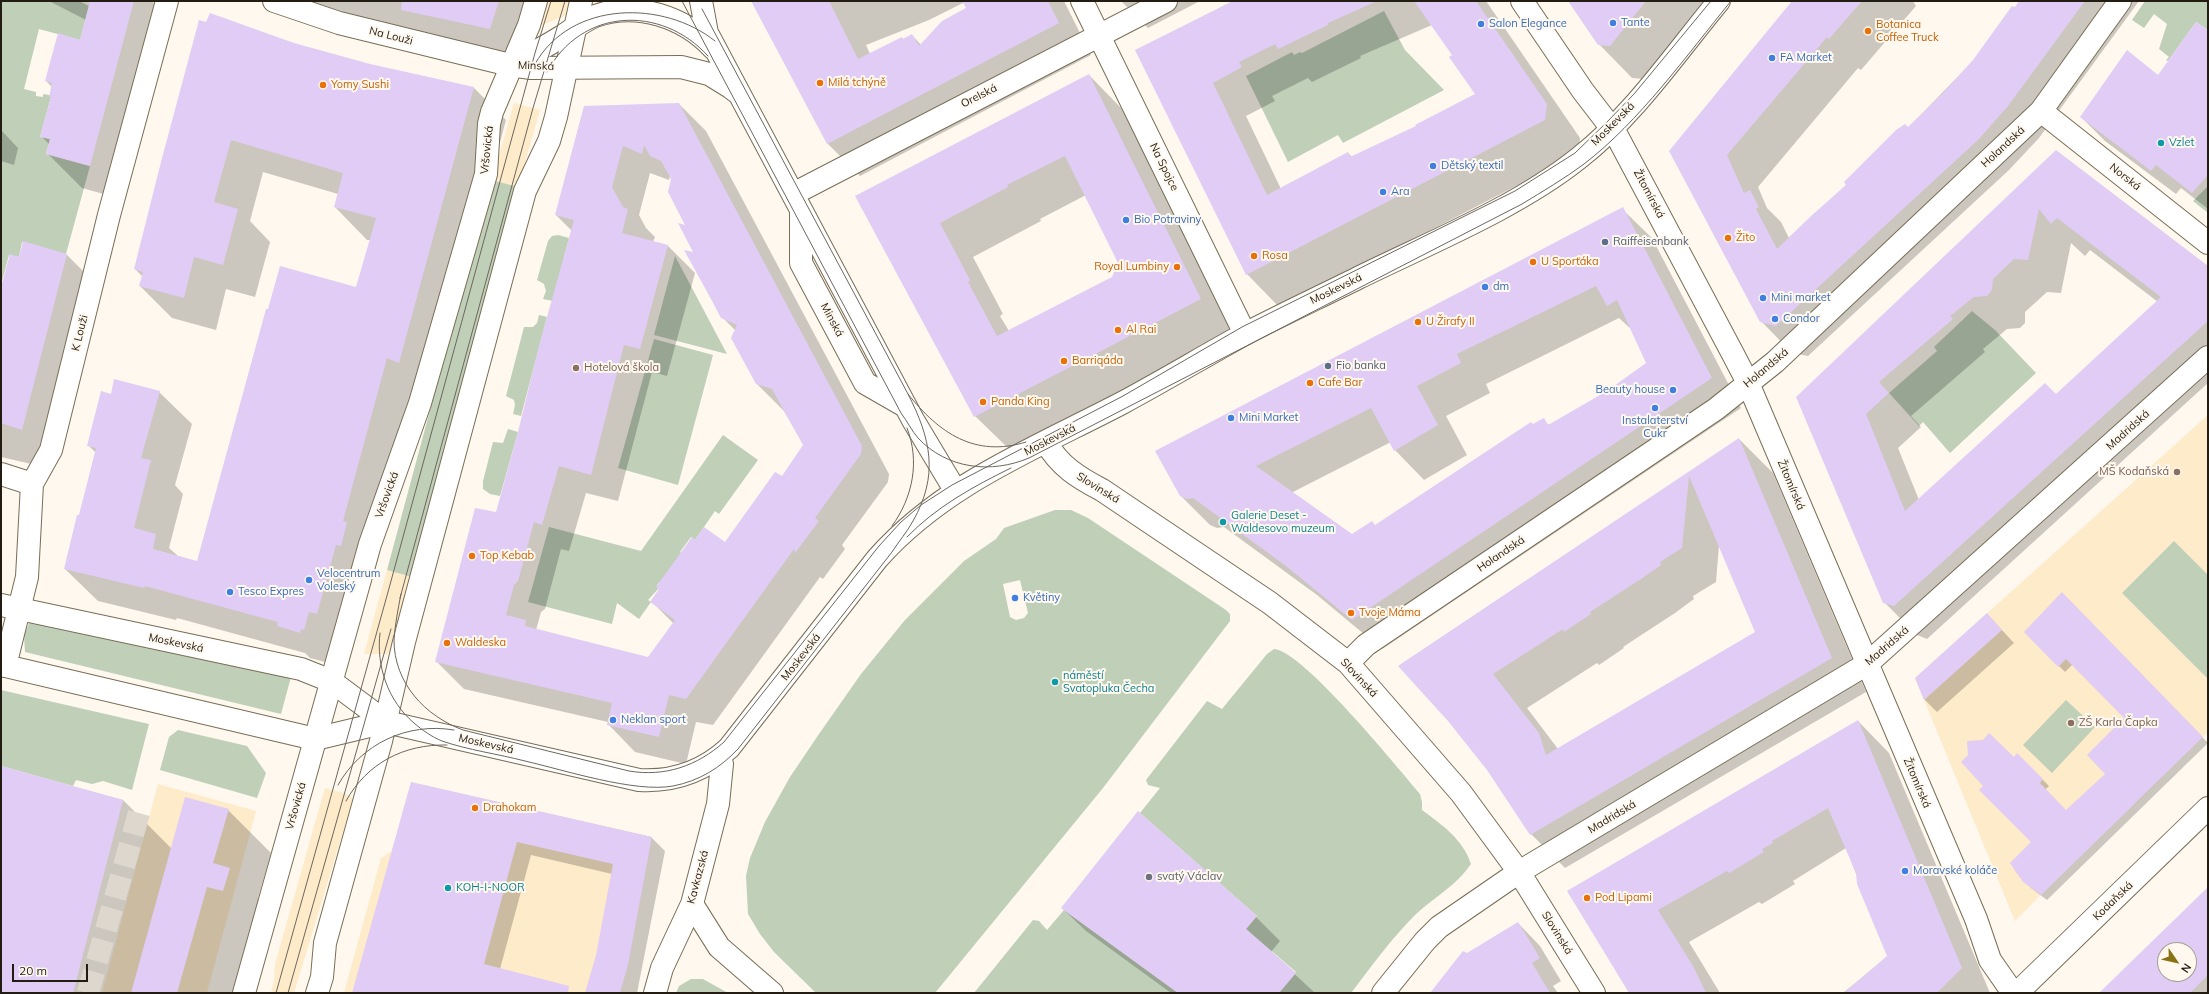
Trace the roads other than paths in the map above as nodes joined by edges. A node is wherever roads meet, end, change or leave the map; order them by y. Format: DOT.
graph roads {
  1 [pos="167,1"];
  2 [pos="274,1"];
  3 [pos="536,1"];
  4 [pos="581,1"];
  5 [pos="701,1"];
  6 [pos="1082,1"];
  7 [pos="1166,1"];
  8 [pos="1522,1"];
  9 [pos="1719,1"];
  10 [pos="2120,1"];
  11 [pos="574,29"];
  12 [pos="1099,35"];
  13 [pos="719,55"];
  14 [pos="510,65"];
  15 [pos="566,67"];
  16 [pos="742,97"];
  17 [pos="2041,111"];
  18 [pos="1611,128"];
  19 [pos="797,202"];
  20 [pos="2208,243"];
  21 [pos="1245,334"];
  22 [pos="2208,357"];
  23 [pos="1748,383"];
  24 [pos="1046,442"];
  25 [pos="1,474"];
  26 [pos="32,484"];
  27 [pos="955,490"];
  28 [pos="10,608"];
  29 [pos="1348,662"];
  30 [pos="1867,664"];
  31 [pos="3,665"];
  32 [pos="331,681"];
  33 [pos="386,722"];
  34 [pos="315,739"];
  35 [pos="719,757"];
  36 [pos="2208,808"];
  37 [pos="1519,872"];
  38 [pos="692,904"];
  39 [pos="244,993"];
  40 [pos="317,993"];
  41 [pos="655,993"];
  42 [pos="772,993"];
  43 [pos="1383,993"];
  44 [pos="1594,993"];
  45 [pos="2013,993"];
  46 [pos="2017,993"];
  1 -- 26 [label="street, K Louži"];
  2 -- 14 [label="street, Na Louži"];
  3 -- 14 [label="street, Vršovická"];
  4 -- 11 [label="street"];
  5 -- 13 [label="street, Minská"];
  6 -- 12 [label="street, Na Spojce"];
  7 -- 12 [label="street, Orelská"];
  8 -- 18 [label="street, Žitomírská"];
  9 -- 18 [label="street, Moskevská"];
  10 -- 17 [label="street, Holandská"];
  11 -- 13 [label="street, Minská"];
  11 -- 14 [label="street, Minská"];
  11 -- 15 [label="street"];
  12 -- 19 [label="street, Orelská"];
  12 -- 21 [label="street, Na Spojce"];
  13 -- 16 [label="street, Minská"];
  14 -- 15 [label="street, Minská"];
  14 -- 32 [label="street, Vršovická"];
  15 -- 16 [label="street, Minská"];
  15 -- 33 [label="street"];
  16 -- 19 [label="street, Minská"];
  17 -- 20 [label="street, Norská"];
  17 -- 23 [label="street, Holandská"];
  18 -- 21 [label="street, Moskevská"];
  18 -- 23 [label="street, Žitomírská"];
  19 -- 27 [label="street, Minská"];
  21 -- 24 [label="street, Moskevská"];
  22 -- 30 [label="street, Madridská"];
  23 -- 29 [label="street, Holandská"];
  23 -- 30 [label="street, Žitomírská"];
  24 -- 27 [label="street, Moskevská"];
  24 -- 29 [label="street, Slovinská"];
  25 -- 26 [label="street"];
  26 -- 28 [label="street, K Louži"];
  27 -- 35 [label="street, Moskevská"];
  28 -- 31 [label="street, K Louži"];
  28 -- 32 [label="street, Moskevská"];
  29 -- 37 [label="street, Slovinská"];
  30 -- 37 [label="street, Madridská"];
  30 -- 45 [label="street, Žitomírská"];
  31 -- 34 [label="street, Moskevská"];
  32 -- 33 [label="street, Moskevská"];
  32 -- 34 [label="street, Vršovická"];
  33 -- 34 [label="street, Moskevská"];
  33 -- 35 [label="street, Moskevská"];
  33 -- 40 [label="street"];
  34 -- 39 [label="street, Vršovická"];
  35 -- 38 [label="street, Kavkazská"];
  36 -- 46 [label="street, Kodaňská"];
  37 -- 43 [label="street"];
  37 -- 44 [label="street, Slovinská"];
  38 -- 41 [label="street, Kavkazská"];
  38 -- 42 [label="street"];
}
